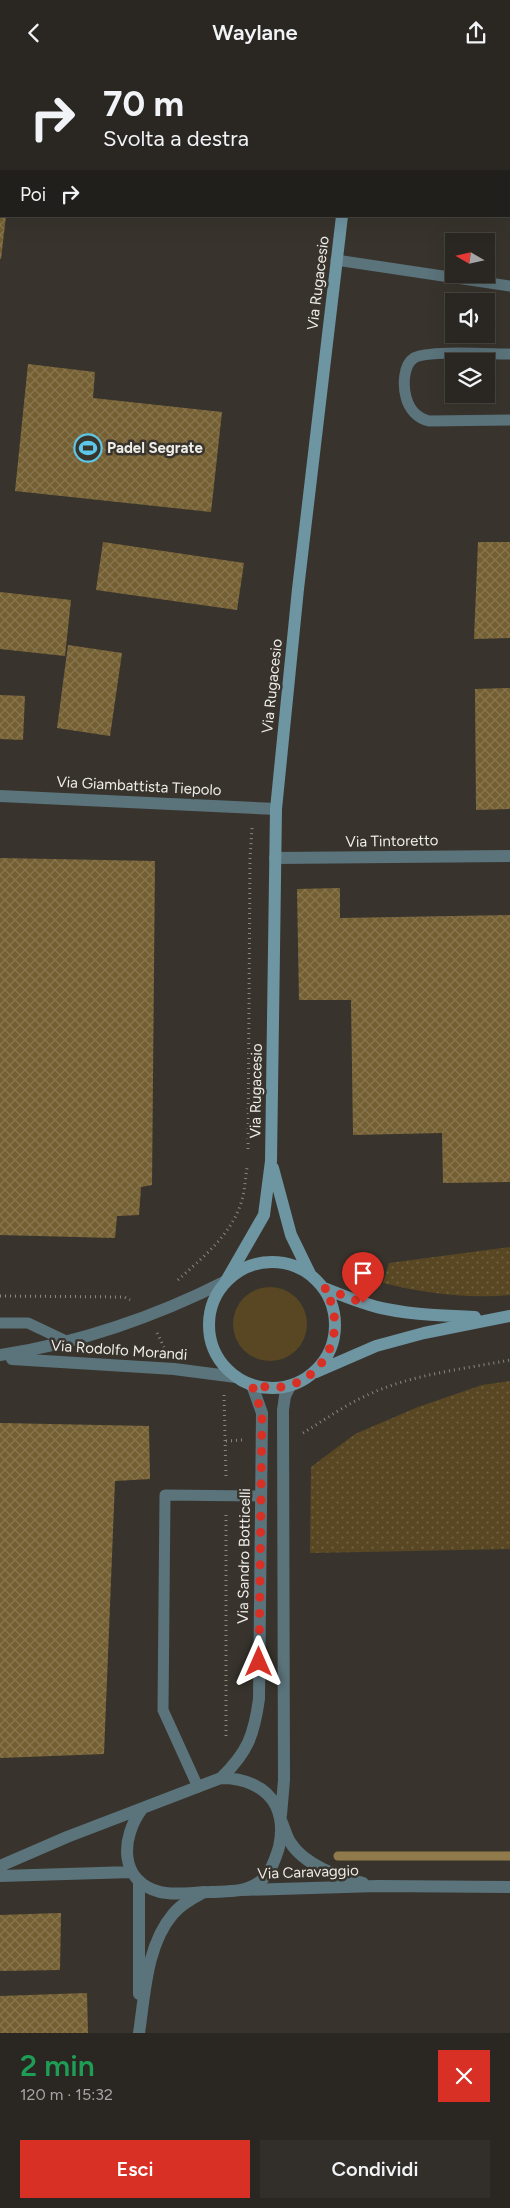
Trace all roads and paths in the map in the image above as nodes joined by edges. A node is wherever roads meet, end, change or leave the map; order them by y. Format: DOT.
graph roads {
  1 [pos="342,217"];
  2 [pos="336,260"];
  3 [pos="510,286"];
  4 [pos="510,354"];
  5 [pos="510,420"];
  6 [pos="0,796"];
  7 [pos="254,808"];
  8 [pos="276,809"];
  9 [pos="510,856"];
  10 [pos="275,858"];
  11 [pos="248,1155"];
  12 [pos="248,1161"];
  13 [pos="271,1161"];
  14 [pos="311,1275"];
  15 [pos="226,1281"];
  16 [pos="174,1283"];
  17 [pos="324,1288"];
  18 [pos="510,1317"];
  19 [pos="493,1318"];
  20 [pos="0,1323"];
  21 [pos="66,1341"];
  22 [pos="0,1356"];
  23 [pos="510,1360"];
  24 [pos="312,1374"];
  25 [pos="236,1377"];
  26 [pos="252,1385"];
  27 [pos="290,1386"];
  28 [pos="301,1435"];
  29 [pos="226,1441"];
  30 [pos="226,1496"];
  31 [pos="261,1496"];
  32 [pos="226,1742"];
  33 [pos="222,1778"];
  34 [pos="198,1787"];
  35 [pos="142,1809"];
  36 [pos="281,1820"];
  37 [pos="0,1866"];
  38 [pos="0,1876"];
  39 [pos="136,1877"];
  40 [pos="378,1886"];
  41 [pos="510,1887"];
  42 [pos="240,1891"];
  43 [pos="204,1892"];
  44 [pos="139,2033"];
  1 -- 2 [label="main road, Via Rugacesio"];
  2 -- 3 [label="lane"];
  2 -- 8 [label="main road, Via Rugacesio"];
  4 -- 5 [label="lane"];
  6 -- 7 [label="street, Via Giambattista Tiepolo"];
  7 -- 8 [label="street, Via Giambattista Tiepolo"];
  7 -- 11 [label="path"];
  8 -- 10 [label="main road, Via Rugacesio"];
  9 -- 10 [label="street, Via Tintoretto"];
  10 -- 13 [label="main road, Via Rugacesio"];
  12 -- 16 [label="path"];
  13 -- 14 [label="main road, Via Rugacesio"];
  13 -- 15 [label="main road, Via Rugacesio"];
  14 -- 15 [label="main road"];
  14 -- 17 [label="main road"];
  15 -- 21 [label="street, Via Rodolfo Morandi"];
  15 -- 25 [label="main road"];
  17 -- 19 [label="main road"];
  17 -- 24 [label="main road"];
  18 -- 19 [label="main road"];
  19 -- 24 [label="main road"];
  20 -- 21 [label="lane, Via Rodolfo Morandi"];
  21 -- 22 [label="street, Via Rodolfo Morandi"];
  22 -- 25 [label="street, Via Rodolfo Morandi"];
  23 -- 28 [label="path"];
  24 -- 27 [label="main road"];
  25 -- 26 [label="main road"];
  26 -- 27 [label="main road"];
  26 -- 31 [label="street, Via Sandro Botticelli"];
  27 -- 36 [label="street"];
  29 -- 30 [label="path"];
  30 -- 31 [label="lane"];
  30 -- 32 [label="path"];
  30 -- 34 [label="lane"];
  31 -- 33 [label="street, Via Sandro Botticelli"];
  33 -- 34 [label="street"];
  33 -- 36 [label="street"];
  34 -- 35 [label="street"];
  35 -- 37 [label="street"];
  35 -- 39 [label="street"];
  36 -- 40 [label="street, Via Caravaggio"];
  36 -- 42 [label="street"];
  38 -- 39 [label="street"];
  39 -- 43 [label="street"];
  39 -- 44 [label="street"];
  40 -- 41 [label="street, Via Caravaggio"];
  40 -- 42 [label="street, Via Caravaggio"];
  42 -- 43 [label="street"];
  43 -- 44 [label="street"];
}
